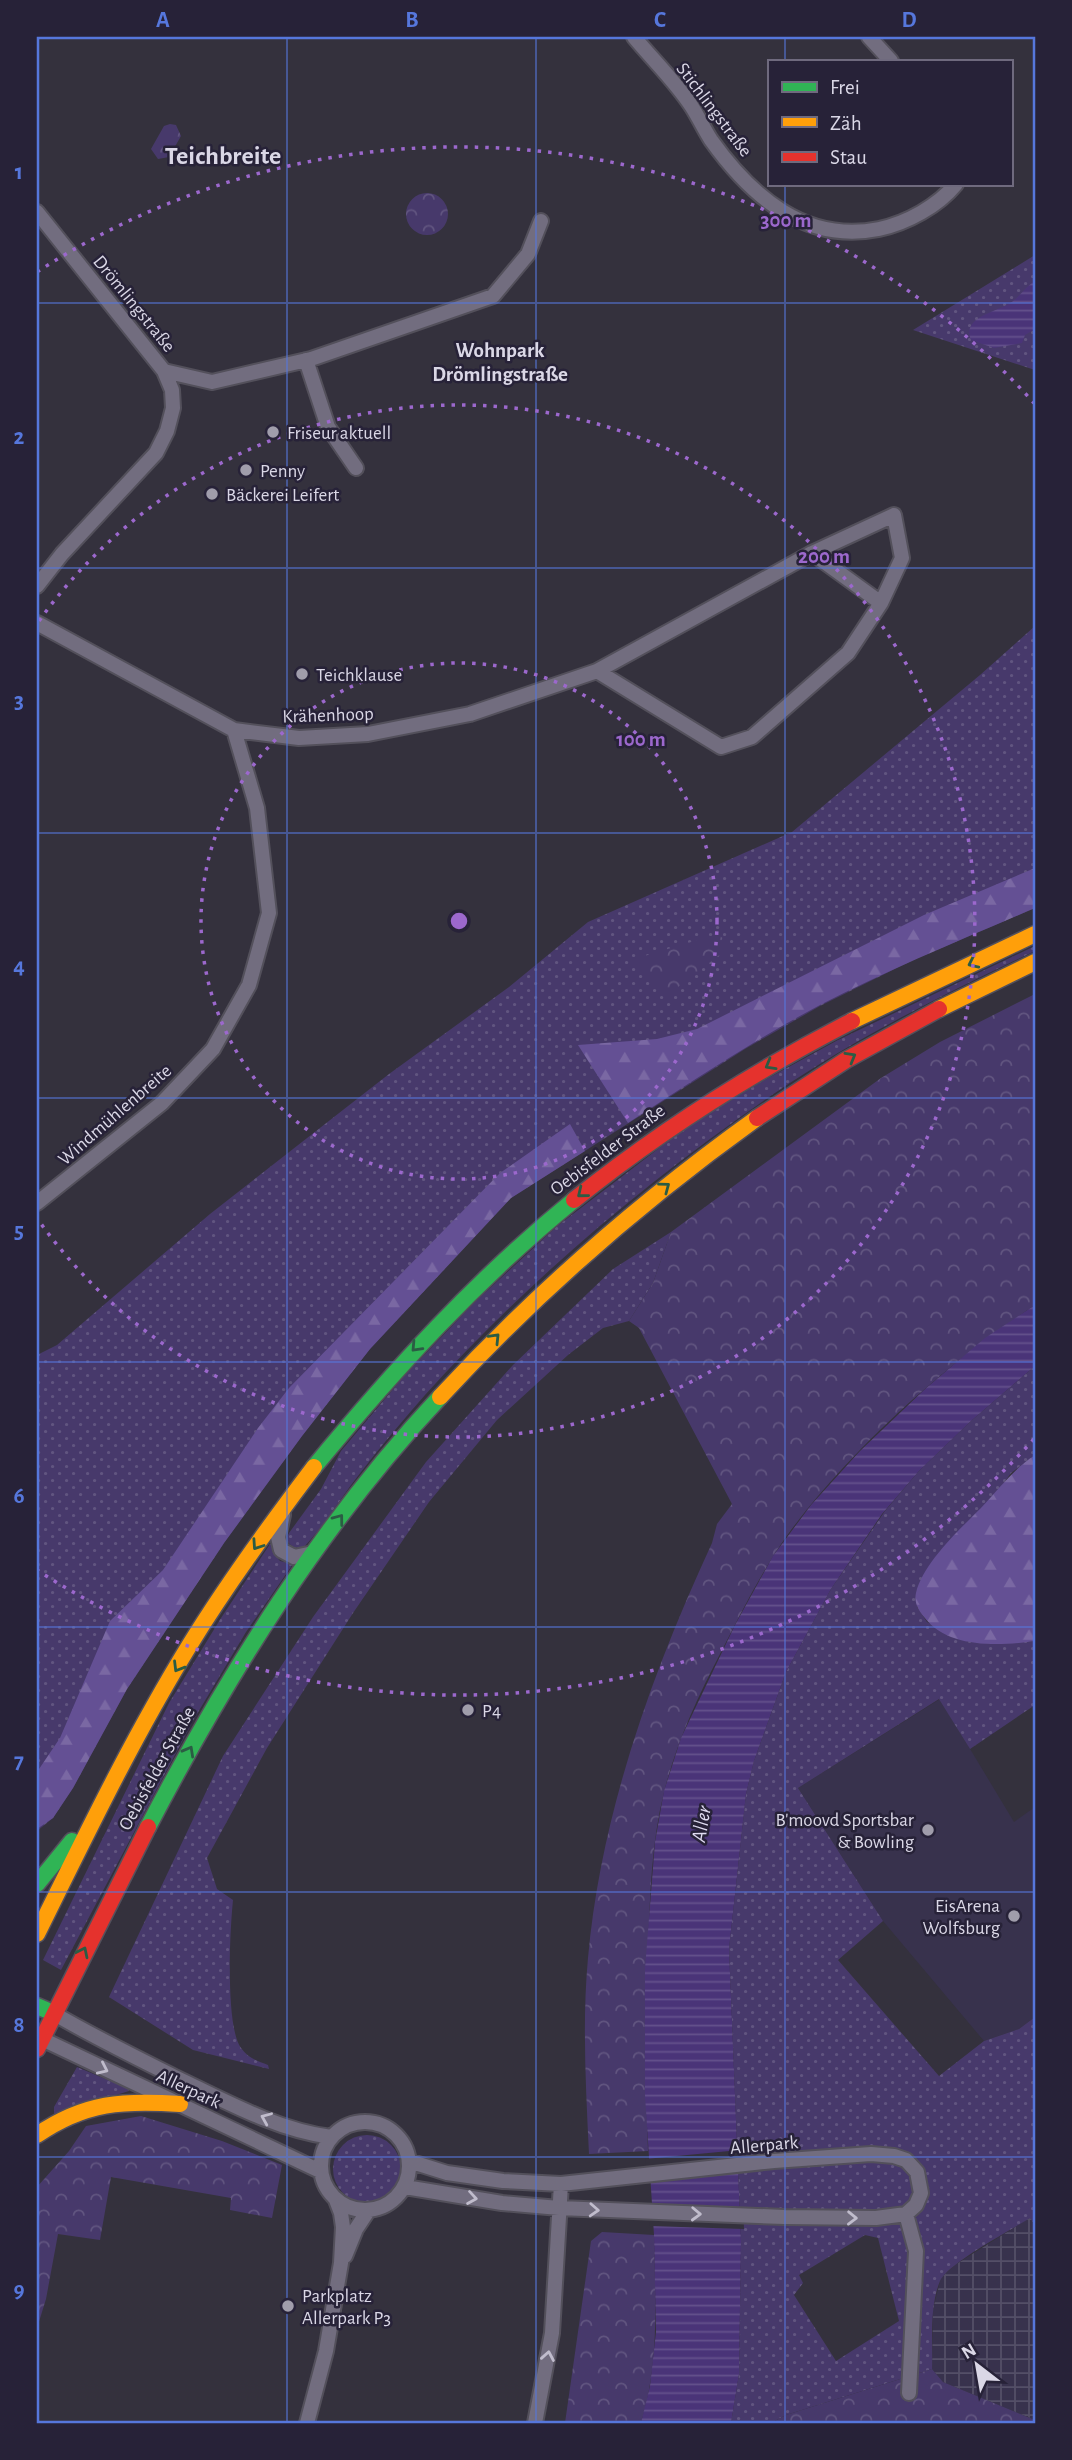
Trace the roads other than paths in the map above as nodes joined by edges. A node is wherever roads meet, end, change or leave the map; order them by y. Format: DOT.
graph roads {
  1 [pos="634,37"];
  2 [pos="869,37"];
  3 [pos="890,60"];
  4 [pos="954,186"];
  5 [pos="37,212"];
  6 [pos="541,221"];
  7 [pos="306,360"];
  8 [pos="164,371"];
  9 [pos="356,468"];
  10 [pos="812,554"];
  11 [pos="37,586"];
  12 [pos="881,603"];
  13 [pos="37,623"];
  14 [pos="597,671"];
  15 [pos="234,730"];
  16 [pos="1035,934"];
  17 [pos="1035,962"];
  18 [pos="37,1203"];
  19 [pos="285,1504"];
  20 [pos="313,1553"];
  21 [pos="101,1803"];
  22 [pos="37,1884"];
  23 [pos="37,1934"];
  24 [pos="37,2006"];
  25 [pos="54,2013"];
  26 [pos="38,2042"];
  27 [pos="180,2104"];
  28 [pos="37,2135"];
  29 [pos="331,2137"];
  30 [pos="410,2161"];
  31 [pos="320,2171"];
  32 [pos="561,2184"];
  33 [pos="405,2187"];
  34 [pos="336,2200"];
  35 [pos="559,2208"];
  36 [pos="368,2211"];
  37 [pos="906,2214"];
  38 [pos="341,2263"];
  39 [pos="909,2393"];
  40 [pos="307,2423"];
  41 [pos="535,2423"];
  1 -- 4 [label="street, Stichlingstraße"];
  2 -- 3 [label="street"];
  5 -- 8 [label="street, Drömlingstraße"];
  6 -- 7 [label="street, Drömlingstraße"];
  7 -- 8 [label="street, Drömlingstraße"];
  7 -- 9 [label="street"];
  8 -- 11 [label="street"];
  10 -- 12 [label="street"];
  10 -- 12 [label="street, Krähenhoop"];
  10 -- 14 [label="street, Krähenhoop"];
  12 -- 14 [label="street, Krähenhoop"];
  13 -- 15 [label="street, Krähenhoop"];
  14 -- 15 [label="street, Krähenhoop"];
  15 -- 18 [label="street, Windmühlenbreite"];
  16 -- 19 [label="main road, Oebisfelder Straße, one-way"];
  20 -- 17 [label="main road, Oebisfelder Straße, one-way"];
  19 -- 20 [label="street, Oebisfelder Straße"];
  19 -- 21 [label="main road, Oebisfelder Straße, one-way"];
  25 -- 20 [label="main road, Oebisfelder Straße, one-way"];
  21 -- 22 [label="main road"];
  21 -- 23 [label="main road"];
  24 -- 25 [label="main road"];
  25 -- 26 [label="main road, Oebisfelder Straße"];
  29 -- 25 [label="street, Allerpark, one-way"];
  26 -- 27 [label="street, Allerpark, one-way"];
  27 -- 28 [label="main road"];
  27 -- 31 [label="street, Allerpark"];
  29 -- 30 [label="street"];
  29 -- 31 [label="street"];
  30 -- 32 [label="street, Allerpark"];
  30 -- 33 [label="street"];
  31 -- 34 [label="street"];
  32 -- 35 [label="street"];
  32 -- 37 [label="street, Allerpark"];
  33 -- 35 [label="street, one-way"];
  33 -- 36 [label="street"];
  34 -- 36 [label="street"];
  34 -- 38 [label="street"];
  35 -- 37 [label="street, one-way"];
  41 -- 35 [label="street, one-way"];
  36 -- 38 [label="street"];
  37 -- 39 [label="street"];
  38 -- 40 [label="street"];
}
